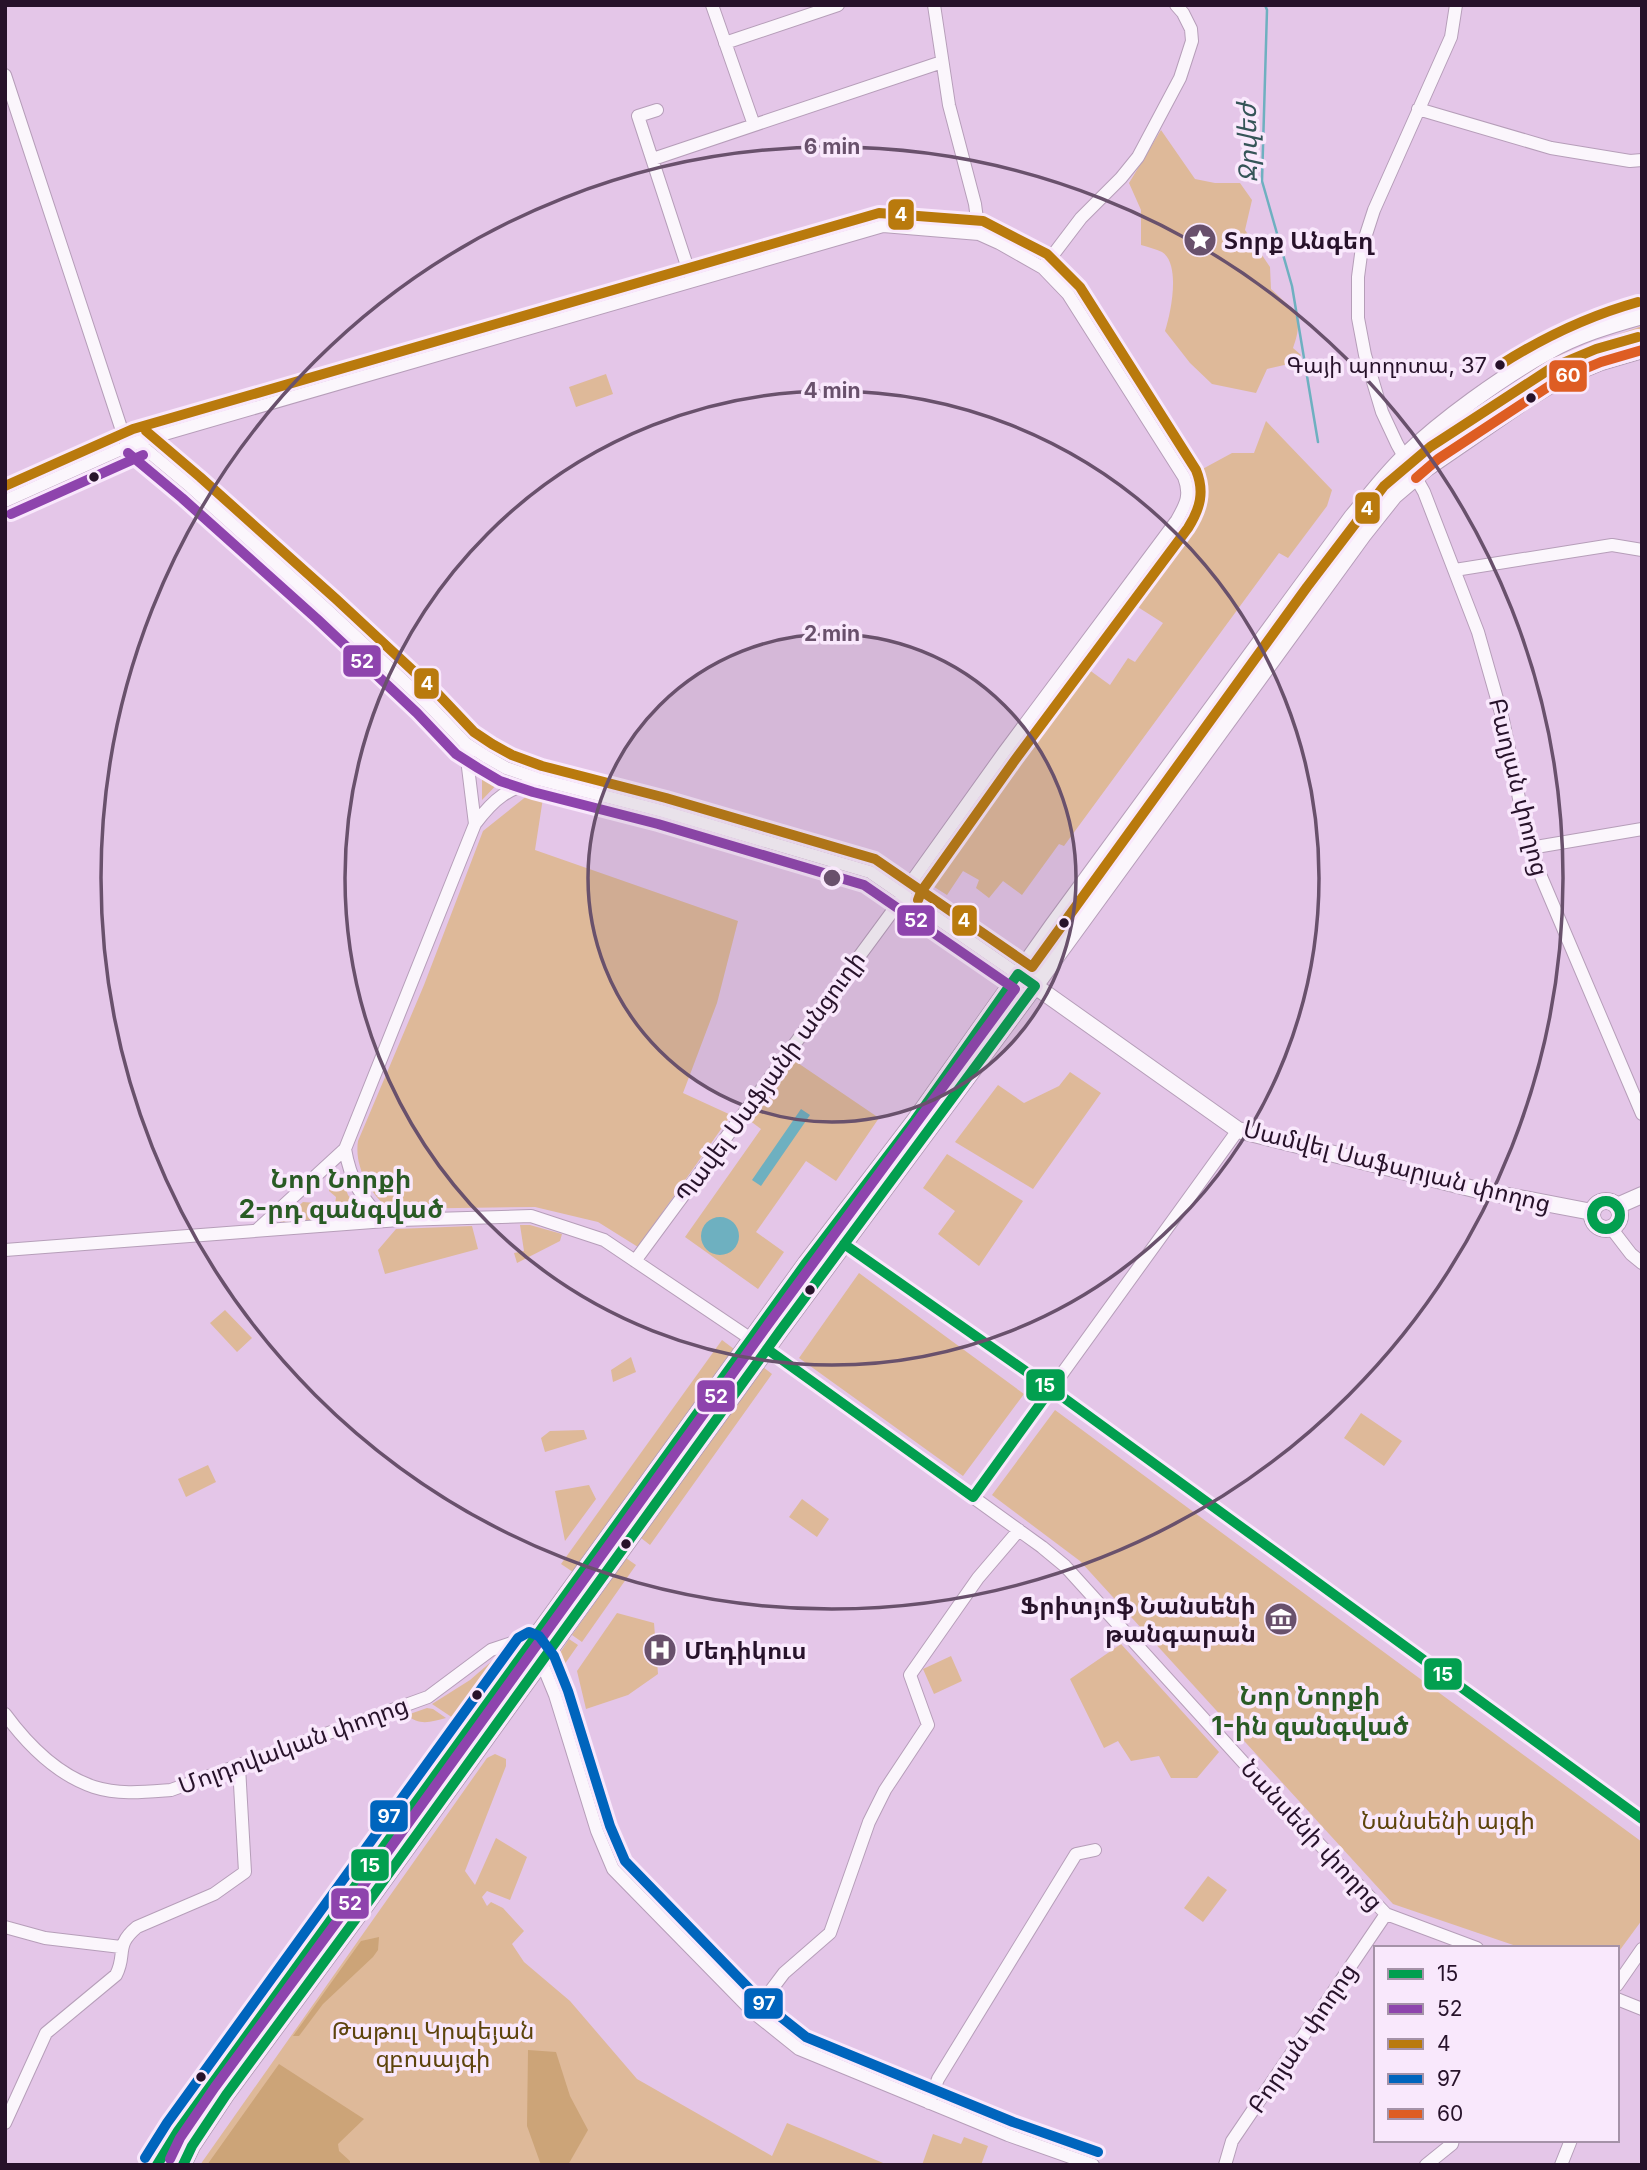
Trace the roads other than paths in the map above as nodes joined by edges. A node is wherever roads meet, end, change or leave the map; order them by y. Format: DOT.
graph roads {
  1 [pos="712,5"];
  2 [pos="838,5"];
  3 [pos="934,5"];
  4 [pos="1176,5"];
  5 [pos="1456,5"];
  6 [pos="725,43"];
  7 [pos="943,62"];
  8 [pos="5,75"];
  9 [pos="1418,109"];
  10 [pos="657,110"];
  11 [pos="754,125"];
  12 [pos="653,159"];
  13 [pos="1642,160"];
  14 [pos="979,234"];
  15 [pos="1043,268"];
  16 [pos="692,281"];
  17 [pos="1642,316"];
  18 [pos="1642,349"];
  19 [pos="132,444"];
  20 [pos="1404,457"];
  21 [pos="1416,478"];
  22 [pos="5,501"];
  23 [pos="1642,550"];
  24 [pos="1455,569"];
  25 [pos="465,743"];
  26 [pos="538,779"];
  27 [pos="475,824"];
  28 [pos="1642,829"];
  29 [pos="1530,848"];
  30 [pos="905,895"];
  31 [pos="1018,974"];
  32 [pos="1035,986"];
  33 [pos="1642,1115"];
  34 [pos="1238,1130"];
  35 [pos="345,1149"];
  36 [pos="1642,1195"];
  37 [pos="1617,1206"];
  38 [pos="1592,1212"];
  39 [pos="386,1221"];
  40 [pos="1611,1228"];
  41 [pos="257,1230"];
  42 [pos="844,1244"];
  43 [pos="5,1250"];
  44 [pos="635,1261"];
  45 [pos="1642,1263"];
  46 [pos="752,1339"];
  47 [pos="767,1349"];
  48 [pos="1051,1389"];
  49 [pos="973,1497"];
  50 [pos="1019,1530"];
  51 [pos="529,1646"];
  52 [pos="541,1661"];
  53 [pos="5,1714"];
  54 [pos="239,1767"];
  55 [pos="1642,1819"];
  56 [pos="1095,1850"];
  57 [pos="1385,1914"];
  58 [pos="5,1927"];
  59 [pos="1472,1946"];
  60 [pos="121,1947"];
  61 [pos="1642,1949"];
  62 [pos="1619,1982"];
  63 [pos="1619,2000"];
  64 [pos="1642,2009"];
  65 [pos="754,2013"];
  66 [pos="929,2103"];
  67 [pos="5,2123"];
  68 [pos="1452,2142"];
  69 [pos="1570,2142"];
  70 [pos="157,2165"];
  71 [pos="183,2165"];
  72 [pos="1093,2165"];
  73 [pos="1225,2165"];
  74 [pos="1426,2165"];
  75 [pos="1561,2165"];
  1 -- 6 [label="street"];
  2 -- 6 [label="street"];
  3 -- 7 [label="street"];
  4 -- 15 [label="street"];
  5 -- 9 [label="street, Բաղյան փողոց"];
  6 -- 11 [label="street"];
  7 -- 11 [label="street"];
  7 -- 14 [label="street"];
  8 -- 19 [label="street"];
  9 -- 13 [label="street"];
  9 -- 20 [label="street, Բաղյան փողոց"];
  10 -- 12 [label="street"];
  11 -- 12 [label="street"];
  12 -- 16 [label="street"];
  14 -- 15 [label="street"];
  14 -- 16 [label="street"];
  15 -- 30 [label="street"];
  16 -- 19 [label="street"];
  17 -- 20 [label="main road"];
  18 -- 21 [label="main road"];
  19 -- 22 [label="street"];
  19 -- 25 [label="street"];
  20 -- 21 [label="street, Բաղյան փողոց"];
  20 -- 31 [label="main road"];
  21 -- 24 [label="street, Բաղյան փողոց"];
  21 -- 32 [label="main road"];
  23 -- 24 [label="street"];
  24 -- 29 [label="street, Բաղյան փողոց"];
  25 -- 26 [label="street"];
  25 -- 27 [label="street"];
  26 -- 27 [label="street"];
  26 -- 30 [label="street"];
  27 -- 35 [label="street"];
  28 -- 29 [label="street"];
  29 -- 33 [label="street, Բաղյան փողոց"];
  30 -- 31 [label="street"];
  30 -- 44 [label="street, Պավել Սաֆյանի անցուղի"];
  31 -- 32 [label="street"];
  31 -- 46 [label="main road"];
  32 -- 34 [label="main road, Սամվել Սաֆարյան փողոց"];
  32 -- 42 [label="main road"];
  34 -- 38 [label="main road, Սամվել Սաֆարյան փողոց"];
  34 -- 48 [label="street"];
  35 -- 39 [label="street"];
  35 -- 41 [label="street"];
  36 -- 37 [label="main road"];
  37 -- 38 [label="main road"];
  37 -- 40 [label="main road"];
  38 -- 40 [label="main road"];
  39 -- 41 [label="street, Նանսենի փողոց"];
  39 -- 44 [label="street, Նանսենի փողոց"];
  40 -- 45 [label="street"];
  41 -- 43 [label="street, Նանսենի փողոց"];
  42 -- 47 [label="main road"];
  42 -- 48 [label="street"];
  44 -- 46 [label="street, Նանսենի փողոց"];
  46 -- 47 [label="street, Նանսենի փողոց"];
  46 -- 51 [label="main road"];
  47 -- 49 [label="street, Նանսենի փողոց"];
  47 -- 52 [label="main road"];
  48 -- 49 [label="street"];
  48 -- 55 [label="street"];
  49 -- 50 [label="street, Նանսենի փողոց"];
  50 -- 57 [label="street, Նանսենի փողոց"];
  50 -- 65 [label="street"];
  51 -- 52 [label="street"];
  51 -- 54 [label="street, Մոլդովական փողոց"];
  51 -- 70 [label="main road"];
  52 -- 65 [label="street"];
  52 -- 71 [label="main road"];
  53 -- 54 [label="street, Մոլդովական փողոց"];
  54 -- 60 [label="street"];
  56 -- 66 [label="street"];
  57 -- 59 [label="street, Նանսենի փողոց"];
  57 -- 73 [label="street, Բորյան փողոց"];
  58 -- 60 [label="street"];
  60 -- 67 [label="street"];
  61 -- 62 [label="street"];
  63 -- 64 [label="street"];
  65 -- 66 [label="street"];
  66 -- 72 [label="street"];
  68 -- 74 [label="street"];
  69 -- 75 [label="street"];
}
